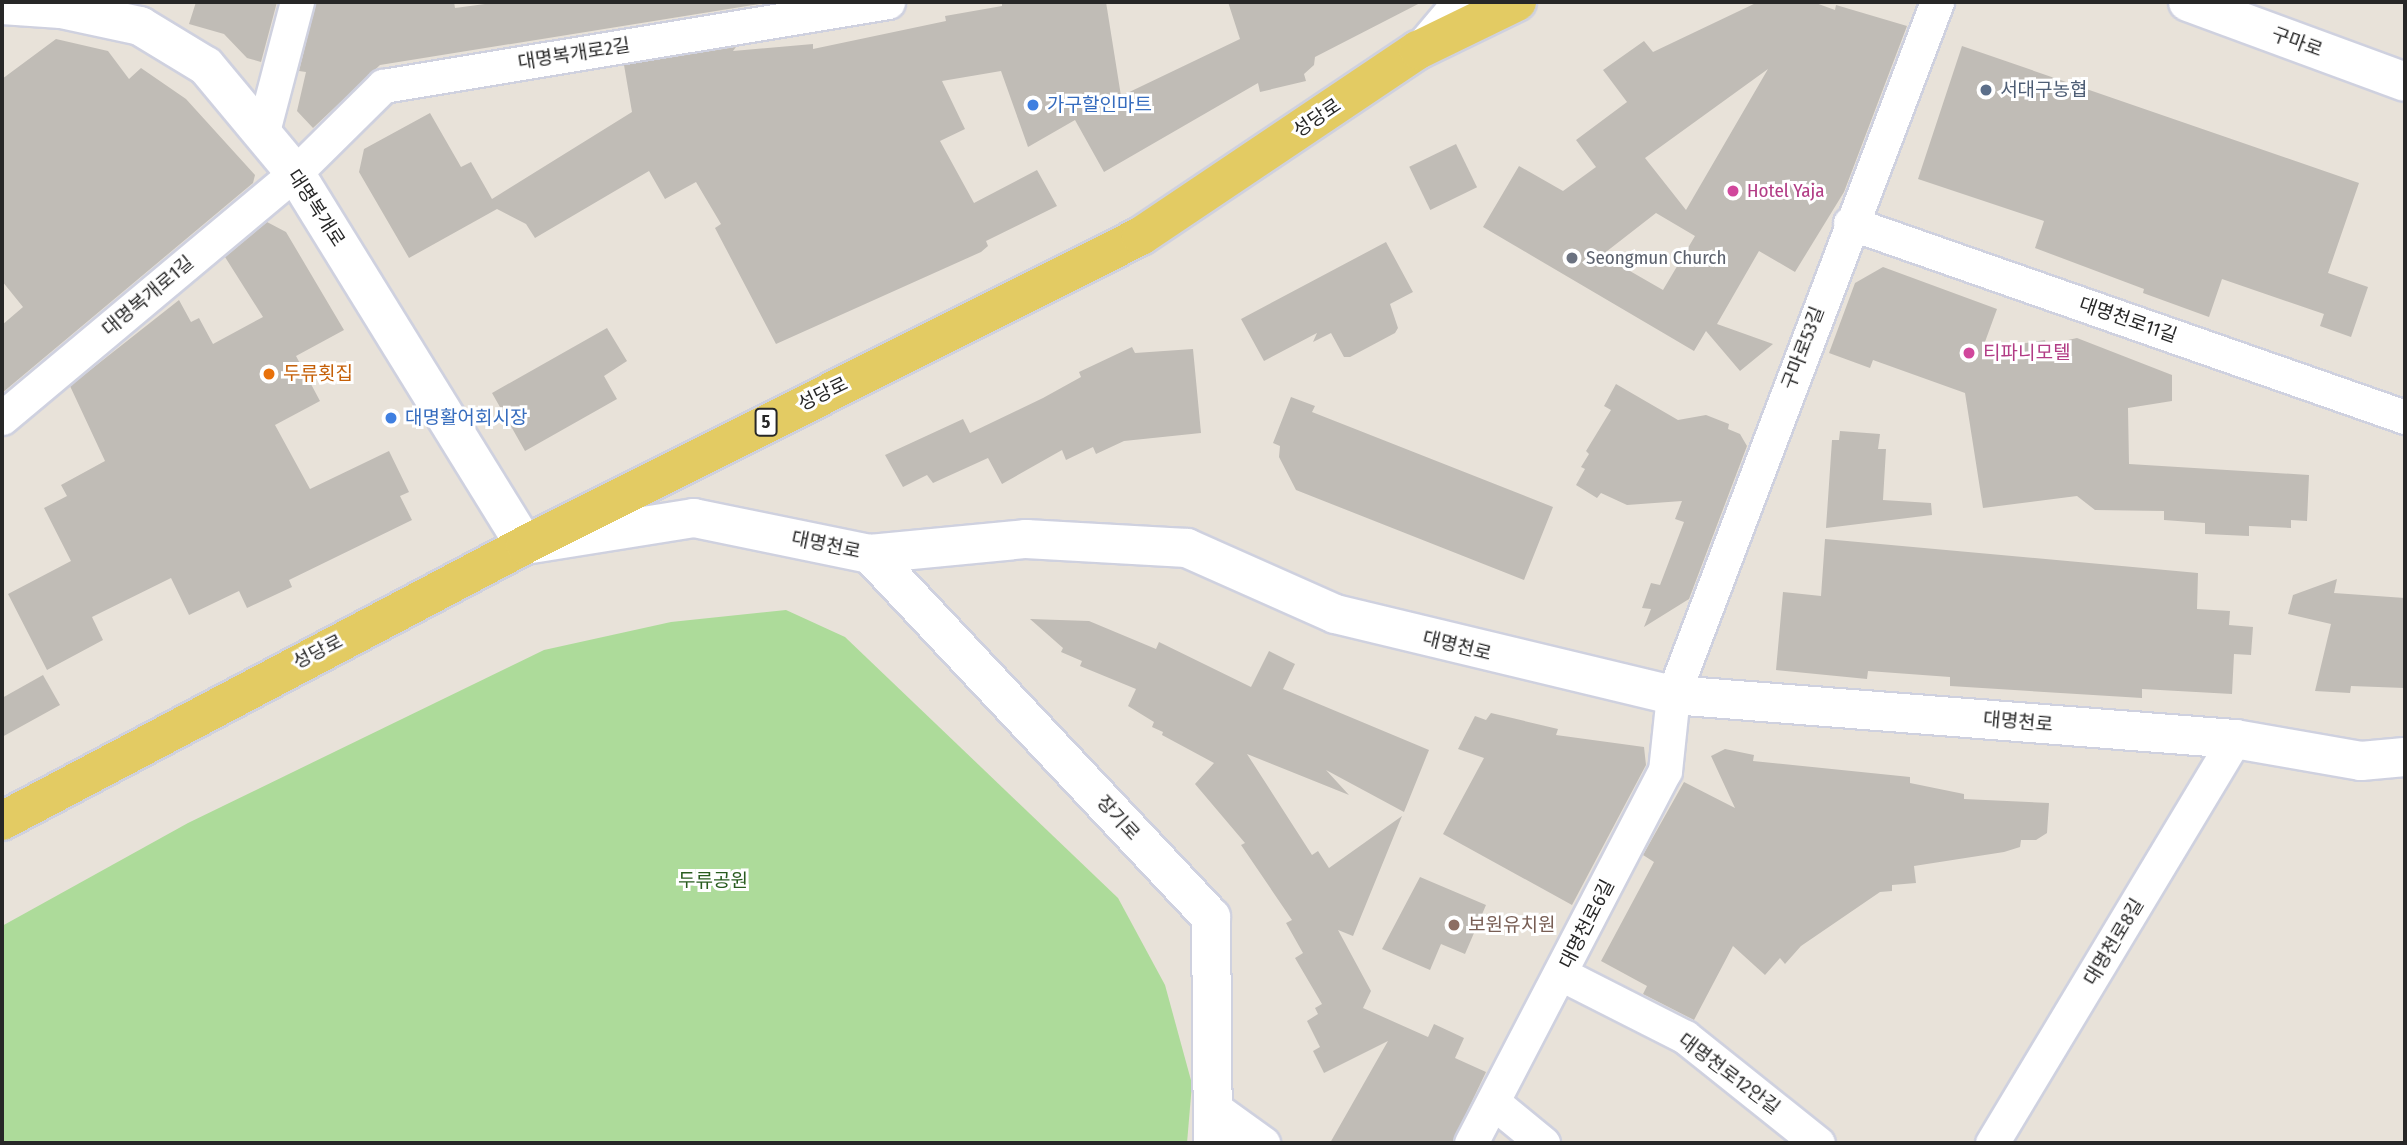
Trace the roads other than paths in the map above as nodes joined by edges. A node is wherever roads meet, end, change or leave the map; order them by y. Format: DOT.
graph roads {
  1 [pos="297,2"];
  2 [pos="888,2"];
  3 [pos="1460,2"];
  4 [pos="1517,2"];
  5 [pos="1937,2"];
  6 [pos="2188,2"];
  7 [pos="2,5"];
  8 [pos="1418,50"];
  9 [pos="2405,82"];
  10 [pos="262,135"];
  11 [pos="295,173"];
  12 [pos="1850,223"];
  13 [pos="2405,417"];
  14 [pos="2,418"];
  15 [pos="525,545"];
  16 [pos="870,554"];
  17 [pos="1673,695"];
  18 [pos="2235,739"];
  19 [pos="2405,757"];
  20 [pos="2,821"];
  21 [pos="1561,974"];
  22 [pos="1493,1102"];
  23 [pos="1213,1125"];
  24 [pos="1264,1143"];
  25 [pos="1471,1143"];
  26 [pos="1543,1143"];
  27 [pos="1818,1143"];
  28 [pos="1992,1143"];
  1 -- 10 [label="street"];
  2 -- 11 [label="street, 대명복개로2길"];
  3 -- 8 [label="street"];
  4 -- 8 [label="main road, 성당로 / 5"];
  5 -- 12 [label="street, 구마로53길"];
  6 -- 9 [label="street, 구마로"];
  7 -- 10 [label="street, 대명복개로"];
  8 -- 15 [label="main road, 성당로 / 5"];
  10 -- 11 [label="street, 대명복개로"];
  11 -- 14 [label="street, 대명복개로1길"];
  11 -- 15 [label="street, 대명복개로"];
  12 -- 13 [label="street, 대명천로11길"];
  12 -- 17 [label="street, 구마로53길"];
  15 -- 16 [label="street, 대명천로"];
  15 -- 20 [label="main road, 성당로 / 5"];
  16 -- 17 [label="street, 대명천로"];
  16 -- 23 [label="street, 장기로"];
  17 -- 18 [label="street, 대명천로"];
  17 -- 21 [label="street, 대명천로6길"];
  18 -- 19 [label="street, 대명천로"];
  18 -- 28 [label="street, 대명천로8길"];
  21 -- 22 [label="street, 대명천로6길"];
  21 -- 27 [label="street, 대명천로12안길"];
  22 -- 25 [label="street, 대명천로6길"];
  22 -- 26 [label="street"];
  23 -- 24 [label="street"];
}
